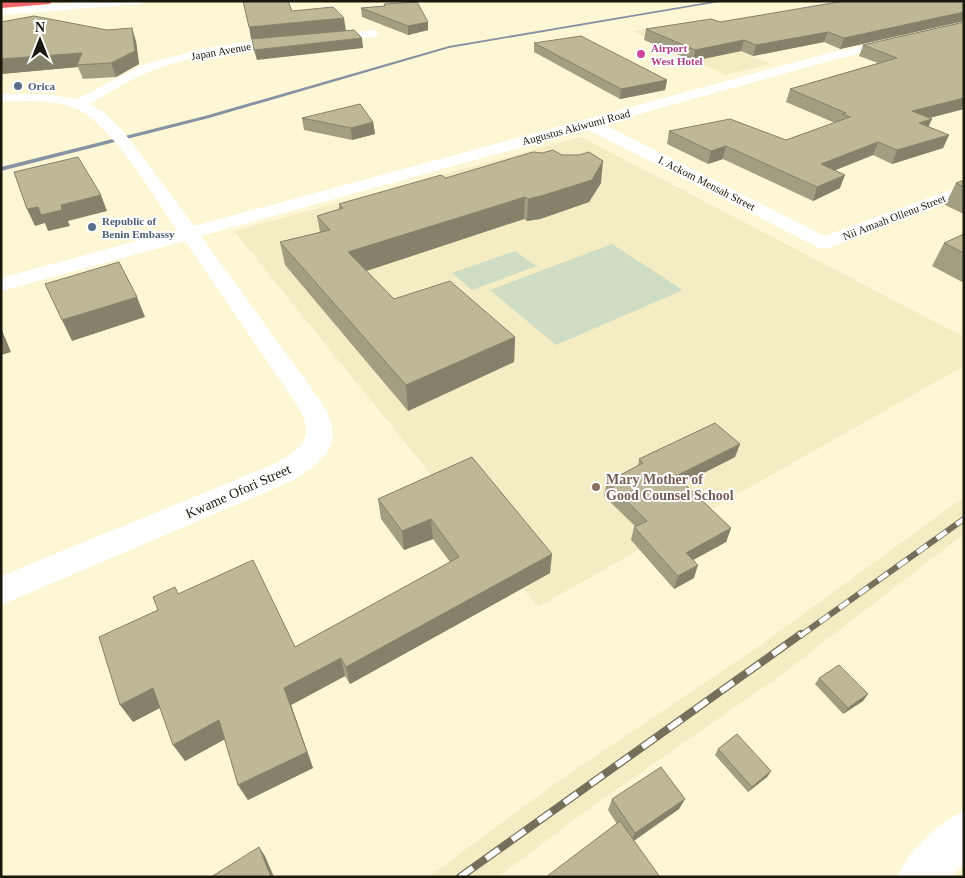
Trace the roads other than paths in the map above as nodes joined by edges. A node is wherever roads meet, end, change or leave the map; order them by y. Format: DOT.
graph roads {
  1 [pos="49,1"];
  2 [pos="140,1"];
  3 [pos="1,5"];
  4 [pos="1,12"];
  5 [pos="964,26"];
  6 [pos="372,33"];
  7 [pos="1,98"];
  8 [pos="79,104"];
  9 [pos="590,124"];
  10 [pos="964,190"];
  11 [pos="190,233"];
  12 [pos="824,243"];
  13 [pos="1,285"];
  14 [pos="1,591"];
  15 [pos="964,832"];
  16 [pos="919,877"];
  1 -- 3 [label="highway"];
  2 -- 4 [label="street"];
  5 -- 9 [label="street, Augustus Akiwumi Road"];
  6 -- 8 [label="street, Japan Avenue"];
  7 -- 8 [label="street"];
  8 -- 11 [label="street, Kwame Ofori Street"];
  9 -- 11 [label="street, Augustus Akiwumi Road"];
  9 -- 12 [label="street, I. Ackom Mensah Street"];
  10 -- 12 [label="street, Nii Amaah Ollenu Street"];
  11 -- 13 [label="street, Augustus Akiwumi Road"];
  11 -- 14 [label="street, Kwame Ofori Street"];
  15 -- 16 [label="street"];
}
